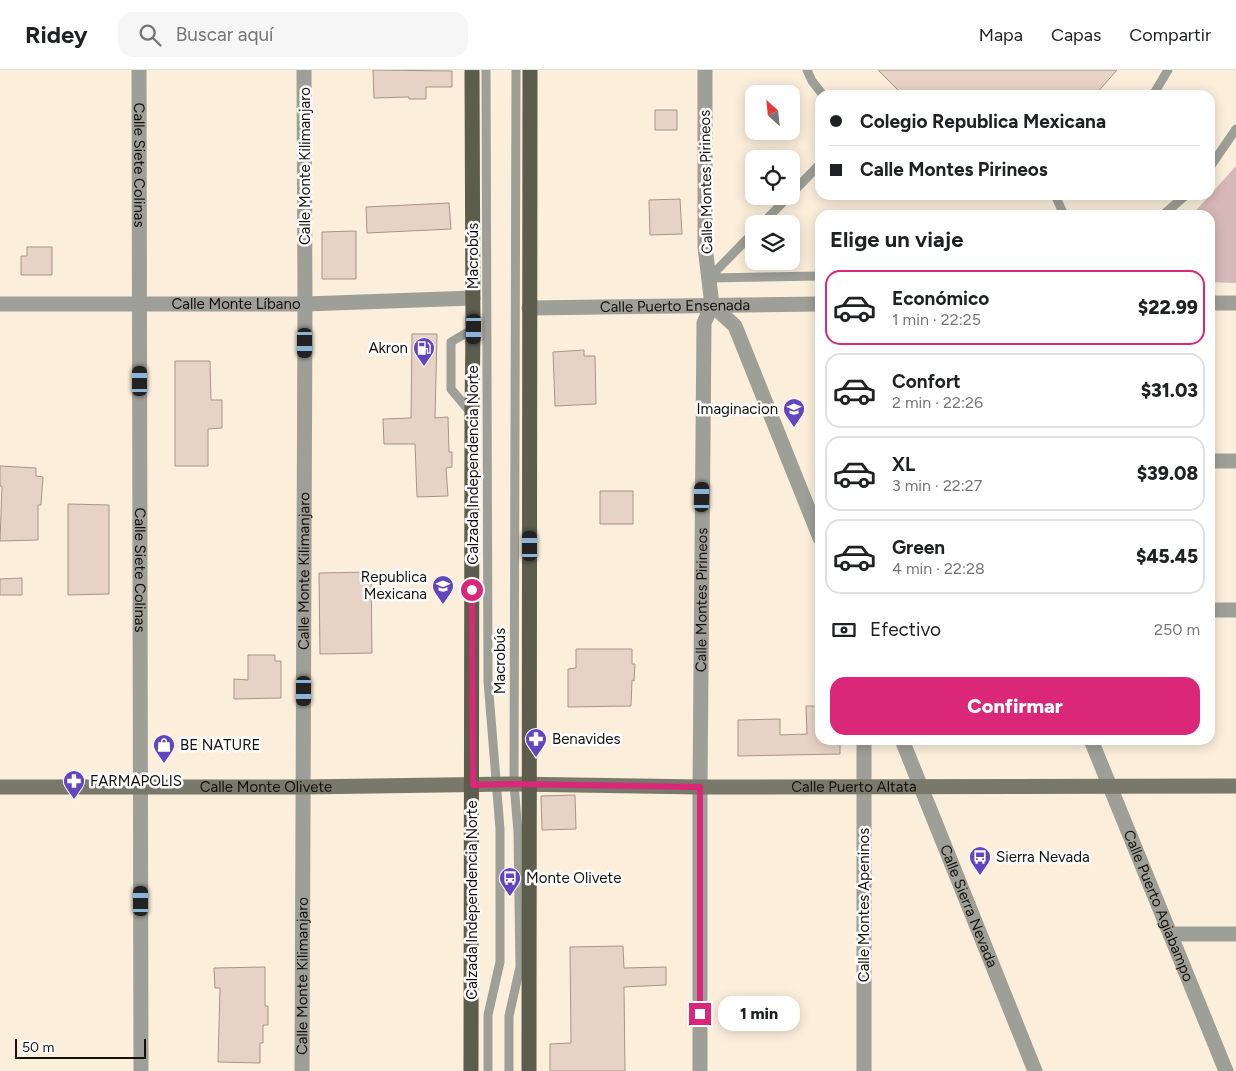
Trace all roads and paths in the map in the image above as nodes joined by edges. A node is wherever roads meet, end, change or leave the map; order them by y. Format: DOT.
graph roads {
  1 [pos="139,70"];
  2 [pos="304,70"];
  3 [pos="472,70"];
  4 [pos="486,70"];
  5 [pos="516,70"];
  6 [pos="530,70"];
  7 [pos="705,70"];
  8 [pos="807,70"];
  9 [pos="1168,70"];
  10 [pos="818,90"];
  11 [pos="1156,90"];
  12 [pos="1236,129"];
  13 [pos="1215,160"];
  14 [pos="815,169"];
  15 [pos="800,185"];
  16 [pos="1180,200"];
  17 [pos="780,205"];
  18 [pos="1169,210"];
  19 [pos="771,215"];
  20 [pos="745,241"];
  21 [pos="815,276"];
  22 [pos="709,278"];
  23 [pos="473,298"];
  24 [pos="1215,303"];
  25 [pos="1236,303"];
  26 [pos="0,304"];
  27 [pos="140,304"];
  28 [pos="305,304"];
  29 [pos="815,304"];
  30 [pos="712,305"];
  31 [pos="529,308"];
  32 [pos="474,329"];
  33 [pos="472,414"];
  34 [pos="1215,461"];
  35 [pos="1236,461"];
  36 [pos="815,526"];
  37 [pos="1215,610"];
  38 [pos="1236,610"];
  39 [pos="864,745"];
  40 [pos="904,745"];
  41 [pos="1093,745"];
  42 [pos="496,784"];
  43 [pos="514,784"];
  44 [pos="530,784"];
  45 [pos="473,785"];
  46 [pos="1110,786"];
  47 [pos="1236,786"];
  48 [pos="0,787"];
  49 [pos="140,787"];
  50 [pos="304,787"];
  51 [pos="700,787"];
  52 [pos="864,787"];
  53 [pos="921,787"];
  54 [pos="1170,934"];
  55 [pos="1236,934"];
  56 [pos="141,1071"];
  57 [pos="302,1071"];
  58 [pos="472,1071"];
  59 [pos="488,1071"];
  60 [pos="509,1071"];
  61 [pos="529,1071"];
  62 [pos="700,1071"];
  63 [pos="864,1071"];
  64 [pos="1035,1071"];
  65 [pos="1226,1071"];
  1 -- 27 [label="street, Calle Siete Colinas"];
  2 -- 28 [label="street, Calle Monte Kilimanjaro"];
  3 -- 23 [label="main road, Calzada Independencia Norte"];
  4 -- 42 [label="lane, Macrobús"];
  5 -- 43 [label="lane, Macrobús"];
  6 -- 31 [label="main road"];
  7 -- 22 [label="street, Calle Montes Pirineos"];
  8 -- 10 [label="lane"];
  9 -- 11 [label="lane"];
  12 -- 13 [label="lane"];
  14 -- 15 [label="lane"];
  16 -- 18 [label="lane"];
  17 -- 19 [label="lane"];
  20 -- 22 [label="lane"];
  21 -- 22 [label="lane"];
  22 -- 30 [label="street, Calle Montes Pirineos"];
  23 -- 28 [label="street, Calle Monte Líbano"];
  23 -- 32 [label="main road, Calzada Independencia Norte"];
  24 -- 25 [label="street"];
  26 -- 27 [label="street, Calle Monte Líbano"];
  27 -- 28 [label="street, Calle Monte Líbano"];
  27 -- 49 [label="street, Calle Siete Colinas"];
  28 -- 50 [label="street, Calle Monte Kilimanjaro"];
  29 -- 30 [label="street, Calle Puerto Ensenada"];
  30 -- 31 [label="street, Calle Puerto Ensenada"];
  30 -- 36 [label="street"];
  30 -- 51 [label="street, Calle Montes Pirineos"];
  31 -- 44 [label="main road"];
  32 -- 33 [label="main road, Calzada Independencia Norte"];
  32 -- 33 [label="lane"];
  33 -- 45 [label="main road, Calzada Independencia Norte"];
  34 -- 35 [label="street"];
  37 -- 38 [label="street"];
  39 -- 52 [label="street, Calle Montes Apeninos"];
  40 -- 53 [label="street, Calle Sierra Nevada"];
  41 -- 46 [label="street, Calle Puerto Agiabampo"];
  42 -- 43 [label="street, Calle Puerto Altata"];
  42 -- 45 [label="street, Calle Puerto Altata"];
  42 -- 59 [label="lane, Macrobús"];
  43 -- 44 [label="street, Calle Puerto Altata"];
  43 -- 60 [label="lane, Macrobús"];
  44 -- 51 [label="street, Calle Puerto Altata"];
  44 -- 61 [label="main road"];
  45 -- 50 [label="street, Calle Monte Olivete"];
  45 -- 58 [label="main road, Calzada Independencia Norte"];
  46 -- 47 [label="street, Calle Puerto Altata"];
  46 -- 53 [label="street, Calle Puerto Altata"];
  46 -- 54 [label="street, Calle Puerto Agiabampo"];
  48 -- 49 [label="street, Calle Monte Olivete"];
  49 -- 50 [label="street, Calle Monte Olivete"];
  49 -- 56 [label="street, Calle Siete Colinas"];
  50 -- 57 [label="street, Calle Monte Kilimanjaro"];
  51 -- 52 [label="street, Calle Puerto Altata"];
  51 -- 62 [label="street, Calle Montes Pirineos"];
  52 -- 53 [label="street, Calle Puerto Altata"];
  52 -- 63 [label="street, Calle Montes Apeninos"];
  53 -- 64 [label="street, Calle Sierra Nevada"];
  54 -- 55 [label="street"];
  54 -- 65 [label="street, Calle Puerto Agiabampo"];
}
